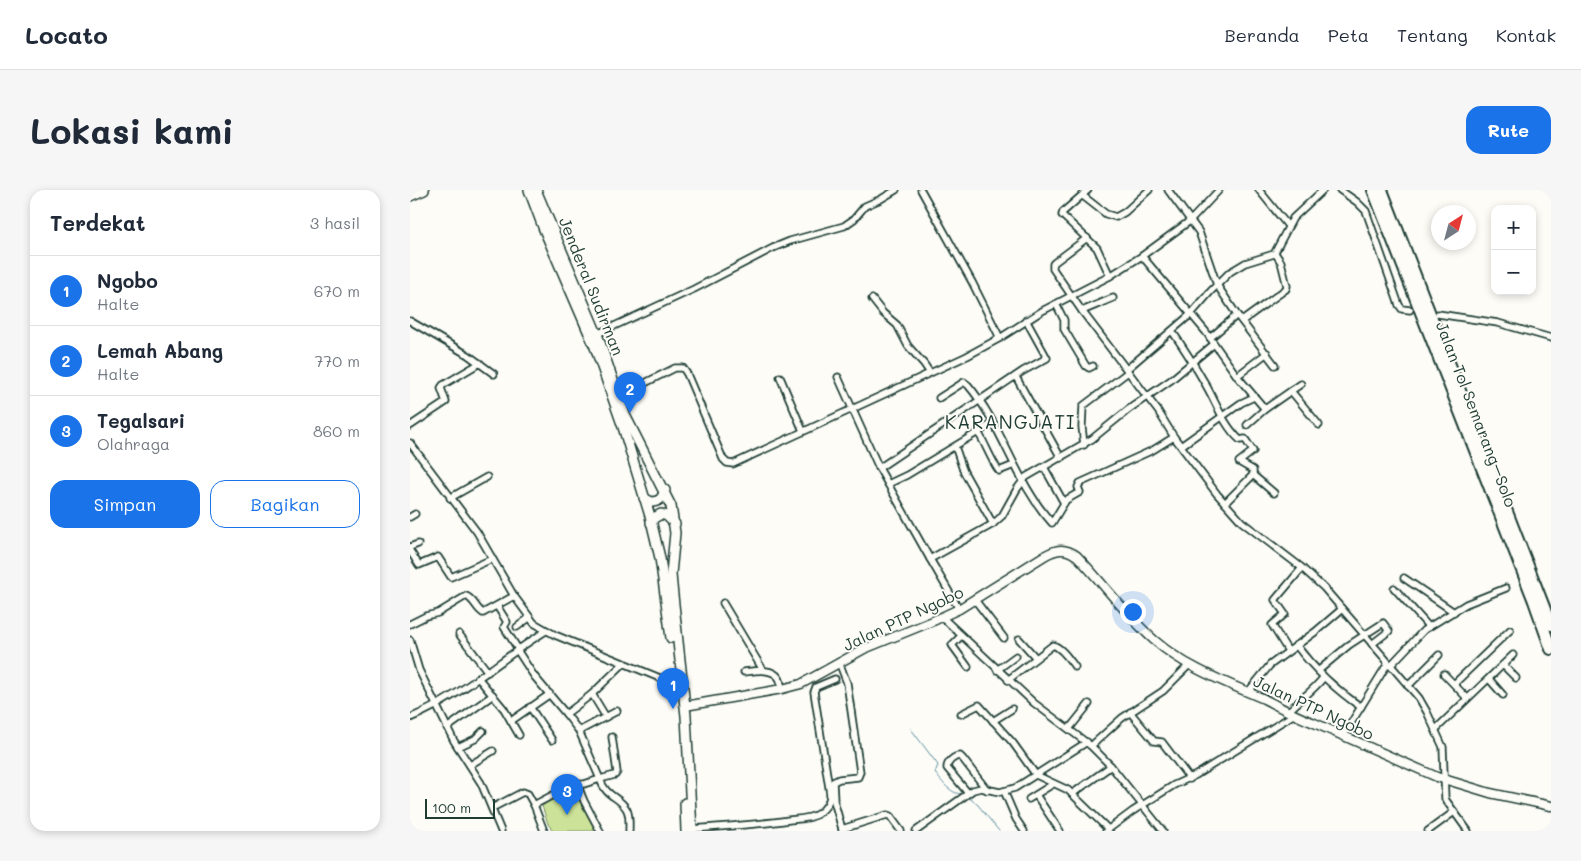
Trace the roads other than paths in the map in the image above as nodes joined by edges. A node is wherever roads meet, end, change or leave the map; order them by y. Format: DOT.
graph roads {
  1 [pos="424,190"];
  2 [pos="528,190"];
  3 [pos="536,190"];
  4 [pos="896,190"];
  5 [pos="921,190"];
  6 [pos="1088,190"];
  7 [pos="1149,190"];
  8 [pos="1168,190"];
  9 [pos="1219,190"];
  10 [pos="1259,190"];
  11 [pos="1323,190"];
  12 [pos="1340,190"];
  13 [pos="1374,190"];
  14 [pos="1382,190"];
  15 [pos="410,196"];
  16 [pos="1082,196"];
  17 [pos="1191,220"];
  18 [pos="1288,226"];
  19 [pos="1087,238"];
  20 [pos="1275,252"];
  21 [pos="1142,256"];
  22 [pos="1110,276"];
  23 [pos="1217,284"];
  24 [pos="1072,296"];
  25 [pos="1113,298"];
  26 [pos="872,299"];
  27 [pos="1056,304"];
  28 [pos="1410,310"];
  29 [pos="1082,311"];
  30 [pos="1191,314"];
  31 [pos="1438,314"];
  32 [pos="1238,315"];
  33 [pos="1026,320"];
  34 [pos="410,321"];
  35 [pos="1242,321"];
  36 [pos="1172,331"];
  37 [pos="596,334"];
  38 [pos="1000,338"];
  39 [pos="1210,338"];
  40 [pos="1551,338"];
  41 [pos="1214,344"];
  42 [pos="1267,353"];
  43 [pos="1192,362"];
  44 [pos="480,364"];
  45 [pos="1275,365"];
  46 [pos="1093,366"];
  47 [pos="1128,371"];
  48 [pos="494,374"];
  49 [pos="930,374"];
  50 [pos="1237,376"];
  51 [pos="780,377"];
  52 [pos="838,377"];
  53 [pos="1016,377"];
  54 [pos="1301,384"];
  55 [pos="1291,391"];
  56 [pos="619,396"];
  57 [pos="1147,396"];
  58 [pos="1254,397"];
  59 [pos="939,398"];
  60 [pos="979,402"];
  61 [pos="1265,409"];
  62 [pos="852,410"];
  63 [pos="1223,416"];
  64 [pos="992,423"];
  65 [pos="1247,424"];
  66 [pos="1319,425"];
  67 [pos="410,426"];
  68 [pos="1082,427"];
  69 [pos="803,431"];
  70 [pos="978,432"];
  71 [pos="1174,436"];
  72 [pos="1092,439"];
  73 [pos="410,443"];
  74 [pos="1084,445"];
  75 [pos="1181,446"];
  76 [pos="954,447"];
  77 [pos="1061,458"];
  78 [pos="1014,465"];
  79 [pos="1044,467"];
  80 [pos="879,468"];
  81 [pos="1253,475"];
  82 [pos="487,477"];
  83 [pos="1022,481"];
  84 [pos="888,484"];
  85 [pos="665,490"];
  86 [pos="1274,493"];
  87 [pos="450,498"];
  88 [pos="644,498"];
  89 [pos="1064,503"];
  90 [pos="1225,503"];
  91 [pos="651,523"];
  92 [pos="675,524"];
  93 [pos="993,524"];
  94 [pos="418,544"];
  95 [pos="410,549"];
  96 [pos="492,559"];
  97 [pos="930,559"];
  98 [pos="1302,568"];
  99 [pos="1404,578"];
  100 [pos="1394,588"];
  101 [pos="1506,588"];
  102 [pos="514,596"];
  103 [pos="975,600"];
  104 [pos="723,603"];
  105 [pos="497,606"];
  106 [pos="959,609"];
  107 [pos="1342,609"];
  108 [pos="1454,612"];
  109 [pos="942,617"];
  110 [pos="529,618"];
  111 [pos="410,624"];
  112 [pos="1551,625"];
  113 [pos="517,626"];
  114 [pos="1429,627"];
  115 [pos="1510,630"];
  116 [pos="546,631"];
  117 [pos="459,634"];
  118 [pos="1364,634"];
  119 [pos="961,636"];
  120 [pos="1004,638"];
  121 [pos="1019,638"];
  122 [pos="410,640"];
  123 [pos="1372,644"];
  124 [pos="1296,645"];
  125 [pos="1551,649"];
  126 [pos="517,650"];
  127 [pos="1288,651"];
  128 [pos="1439,655"];
  129 [pos="1513,655"];
  130 [pos="1016,656"];
  131 [pos="1036,658"];
  132 [pos="839,662"];
  133 [pos="624,663"];
  134 [pos="1189,665"];
  135 [pos="1389,665"];
  136 [pos="1503,665"];
  137 [pos="968,667"];
  138 [pos="1075,667"];
  139 [pos="763,670"];
  140 [pos="997,670"];
  141 [pos="1318,671"];
  142 [pos="488,672"];
  143 [pos="744,672"];
  144 [pos="1444,674"];
  145 [pos="1323,678"];
  146 [pos="1516,678"];
  147 [pos="479,679"];
  148 [pos="835,679"];
  149 [pos="1489,679"];
  150 [pos="1008,680"];
  151 [pos="1454,684"];
  152 [pos="677,685"];
  153 [pos="1408,686"];
  154 [pos="782,690"];
  155 [pos="1248,692"];
  156 [pos="550,694"];
  157 [pos="592,694"];
  158 [pos="493,695"];
  159 [pos="1503,695"];
  160 [pos="1467,698"];
  161 [pos="1089,704"];
  162 [pos="436,705"];
  163 [pos="685,706"];
  164 [pos="530,707"];
  165 [pos="1361,707"];
  166 [pos="1012,709"];
  167 [pos="617,711"];
  168 [pos="1130,712"];
  169 [pos="566,714"];
  170 [pos="961,714"];
  171 [pos="1290,714"];
  172 [pos="606,717"];
  173 [pos="410,718"];
  174 [pos="510,721"];
  175 [pos="993,721"];
  176 [pos="448,728"];
  177 [pos="1070,729"];
  178 [pos="1436,729"];
  179 [pos="484,731"];
  180 [pos="579,732"];
  181 [pos="519,735"];
  182 [pos="1343,736"];
  183 [pos="612,737"];
  184 [pos="552,740"];
  185 [pos="1089,744"];
  186 [pos="458,748"];
  187 [pos="493,751"];
  188 [pos="470,765"];
  189 [pos="1111,766"];
  190 [pos="1036,775"];
  191 [pos="600,779"];
  192 [pos="1190,779"];
  193 [pos="1444,780"];
  194 [pos="577,784"];
  195 [pos="1053,784"];
  196 [pos="987,790"];
  197 [pos="1004,791"];
  198 [pos="968,793"];
  199 [pos="1072,794"];
  200 [pos="1036,795"];
  201 [pos="1029,799"];
  202 [pos="534,805"];
  203 [pos="1142,806"];
  204 [pos="1551,806"];
  205 [pos="492,808"];
  206 [pos="1454,812"];
  207 [pos="925,828"];
  208 [pos="690,830"];
  209 [pos="842,830"];
  210 [pos="1107,830"];
  211 [pos="501,831"];
  212 [pos="544,831"];
  213 [pos="600,831"];
  214 [pos="629,831"];
  215 [pos="901,831"];
  216 [pos="916,831"];
  217 [pos="1024,831"];
  218 [pos="1060,831"];
  219 [pos="1163,831"];
  220 [pos="1428,831"];
  221 [pos="1468,831"];
  1 -- 15 [label="main road"];
  2 -- 88 [label="main road, Jenderal Sudirman"];
  3 -- 37 [label="main road, Jenderal Sudirman"];
  4 -- 37 [label="street"];
  5 -- 38 [label="street"];
  6 -- 16 [label="street"];
  7 -- 16 [label="street"];
  8 -- 17 [label="street"];
  9 -- 17 [label="street"];
  10 -- 18 [label="street"];
  11 -- 18 [label="street"];
  12 -- 28 [label="street"];
  13 -- 125 [label="highway, Jalan Tol Semarang–Solo"];
  14 -- 112 [label="highway, Jalan Tol Semarang–Solo"];
  16 -- 19 [label="street"];
  17 -- 21 [label="street"];
  17 -- 23 [label="street"];
  18 -- 20 [label="street"];
  19 -- 22 [label="street"];
  19 -- 24 [label="street"];
  20 -- 23 [label="street"];
  20 -- 35 [label="street"];
  21 -- 22 [label="street"];
  21 -- 30 [label="street"];
  22 -- 24 [label="street"];
  23 -- 30 [label="street"];
  23 -- 32 [label="street"];
  24 -- 27 [label="street"];
  24 -- 29 [label="street"];
  25 -- 29 [label="street"];
  26 -- 49 [label="street"];
  27 -- 33 [label="street"];
  27 -- 46 [label="street"];
  29 -- 47 [label="street"];
  30 -- 36 [label="street"];
  30 -- 39 [label="street"];
  31 -- 40 [label="street"];
  32 -- 35 [label="street"];
  32 -- 39 [label="street"];
  33 -- 38 [label="street"];
  33 -- 53 [label="street"];
  34 -- 44 [label="street"];
  35 -- 42 [label="street"];
  36 -- 43 [label="street"];
  36 -- 47 [label="street"];
  37 -- 56 [label="main road, Jenderal Sudirman"];
  38 -- 49 [label="street"];
  39 -- 41 [label="street"];
  41 -- 43 [label="street"];
  41 -- 50 [label="street"];
  42 -- 45 [label="street"];
  42 -- 50 [label="street"];
  43 -- 57 [label="street"];
  43 -- 63 [label="street"];
  44 -- 48 [label="street"];
  44 -- 67 [label="street"];
  47 -- 57 [label="street"];
  47 -- 68 [label="street"];
  49 -- 62 [label="street"];
  50 -- 58 [label="street"];
  51 -- 69 [label="street"];
  52 -- 62 [label="street"];
  53 -- 60 [label="street"];
  53 -- 77 [label="street"];
  54 -- 55 [label="street"];
  55 -- 61 [label="street"];
  55 -- 66 [label="street"];
  56 -- 69 [label="street"];
  56 -- 85 [label="main road, Jenderal Sudirman"];
  57 -- 71 [label="street"];
  57 -- 72 [label="street"];
  58 -- 61 [label="street"];
  58 -- 63 [label="street"];
  59 -- 60 [label="street"];
  60 -- 64 [label="street"];
  60 -- 80 [label="street"];
  61 -- 65 [label="street"];
  62 -- 69 [label="street"];
  62 -- 80 [label="street"];
  63 -- 75 [label="street"];
  63 -- 81 [label="street"];
  64 -- 70 [label="street"];
  64 -- 78 [label="street"];
  68 -- 72 [label="street"];
  68 -- 74 [label="street"];
  70 -- 76 [label="street"];
  70 -- 78 [label="street"];
  71 -- 75 [label="street"];
  71 -- 89 [label="street"];
  72 -- 74 [label="street"];
  73 -- 87 [label="street"];
  74 -- 77 [label="street"];
  75 -- 90 [label="street"];
  76 -- 84 [label="street"];
  76 -- 93 [label="street"];
  77 -- 79 [label="street"];
  78 -- 83 [label="street"];
  79 -- 83 [label="street"];
  79 -- 89 [label="street"];
  80 -- 84 [label="street"];
  81 -- 86 [label="street"];
  81 -- 90 [label="street"];
  82 -- 87 [label="street"];
  83 -- 89 [label="street"];
  83 -- 93 [label="street"];
  84 -- 97 [label="street"];
  85 -- 88 [label="main road"];
  85 -- 92 [label="main road, Jenderal Sudirman"];
  87 -- 96 [label="street"];
  88 -- 91 [label="main road, Jenderal Sudirman"];
  90 -- 98 [label="street"];
  91 -- 92 [label="main road"];
  91 -- 152 [label="main road, Jenderal Sudirman"];
  92 -- 163 [label="main road, Jenderal Sudirman"];
  93 -- 97 [label="street"];
  94 -- 95 [label="street"];
  95 -- 96 [label="street"];
  96 -- 102 [label="street"];
  97 -- 106 [label="street"];
  98 -- 107 [label="street"];
  98 -- 127 [label="street"];
  99 -- 108 [label="street"];
  100 -- 114 [label="street"];
  101 -- 108 [label="street"];
  102 -- 105 [label="street"];
  102 -- 110 [label="street"];
  103 -- 106 [label="main road, Jalan PTP Ngobo"];
  103 -- 120 [label="street"];
  103 -- 134 [label="main road, Jalan PTP Ngobo"];
  104 -- 139 [label="street"];
  105 -- 111 [label="street"];
  105 -- 126 [label="street"];
  106 -- 109 [label="main road, Jalan PTP Ngobo"];
  107 -- 118 [label="street"];
  107 -- 124 [label="street"];
  108 -- 114 [label="street"];
  109 -- 119 [label="street"];
  109 -- 132 [label="main road, Jalan PTP Ngobo"];
  110 -- 113 [label="street"];
  110 -- 116 [label="street"];
  114 -- 135 [label="street"];
  115 -- 151 [label="street"];
  116 -- 126 [label="street"];
  116 -- 133 [label="street"];
  117 -- 142 [label="street"];
  118 -- 123 [label="street"];
  118 -- 123 [label="street"];
  118 -- 141 [label="street"];
  119 -- 137 [label="street"];
  119 -- 140 [label="street"];
  121 -- 131 [label="street"];
  122 -- 162 [label="street"];
  123 -- 135 [label="street"];
  124 -- 127 [label="street"];
  124 -- 141 [label="street"];
  126 -- 142 [label="street"];
  126 -- 156 [label="street"];
  127 -- 155 [label="street"];
  128 -- 153 [label="street"];
  129 -- 136 [label="street"];
  130 -- 140 [label="street"];
  131 -- 138 [label="street"];
  131 -- 150 [label="street"];
  132 -- 154 [label="main road, Jalan PTP Ngobo"];
  132 -- 209 [label="street"];
  133 -- 152 [label="street"];
  133 -- 157 [label="street"];
  134 -- 155 [label="main road, Jalan PTP Ngobo"];
  134 -- 168 [label="street"];
  135 -- 153 [label="street"];
  135 -- 165 [label="street"];
  136 -- 146 [label="street"];
  136 -- 149 [label="street"];
  139 -- 143 [label="street"];
  139 -- 154 [label="street"];
  140 -- 150 [label="street"];
  141 -- 145 [label="street"];
  142 -- 147 [label="street"];
  144 -- 151 [label="street"];
  145 -- 165 [label="street"];
  145 -- 171 [label="street"];
  147 -- 158 [label="street"];
  147 -- 162 [label="street"];
  148 -- 208 [label="street"];
  149 -- 159 [label="street"];
  149 -- 160 [label="street"];
  150 -- 177 [label="street"];
  151 -- 160 [label="street"];
  152 -- 208 [label="main road, Jenderal Sudirman"];
  153 -- 178 [label="street"];
  154 -- 163 [label="main road, Jalan PTP Ngobo"];
  155 -- 171 [label="main road, Jalan PTP Ngobo"];
  156 -- 164 [label="street"];
  156 -- 169 [label="street"];
  157 -- 169 [label="street"];
  157 -- 172 [label="street"];
  158 -- 174 [label="street"];
  158 -- 176 [label="street"];
  160 -- 178 [label="street"];
  161 -- 177 [label="street"];
  162 -- 173 [label="street"];
  162 -- 176 [label="street"];
  163 -- 208 [label="main road, Jenderal Sudirman"];
  164 -- 174 [label="street"];
  164 -- 184 [label="street"];
  165 -- 182 [label="street"];
  166 -- 175 [label="street"];
  167 -- 172 [label="street"];
  168 -- 185 [label="street"];
  168 -- 192 [label="street"];
  169 -- 180 [label="street"];
  170 -- 175 [label="street"];
  171 -- 182 [label="main road, Jalan PTP Ngobo"];
  171 -- 192 [label="street"];
  172 -- 180 [label="street"];
  174 -- 181 [label="street"];
  175 -- 190 [label="street"];
  176 -- 186 [label="street"];
  177 -- 185 [label="street"];
  178 -- 193 [label="street"];
  179 -- 186 [label="street"];
  180 -- 191 [label="street"];
  182 -- 193 [label="main road, Jalan PTP Ngobo"];
  183 -- 191 [label="street"];
  185 -- 189 [label="street"];
  185 -- 190 [label="street"];
  186 -- 188 [label="street"];
  187 -- 188 [label="street"];
  188 -- 205 [label="street"];
  189 -- 199 [label="street"];
  189 -- 203 [label="street"];
  190 -- 195 [label="street"];
  190 -- 197 [label="street"];
  191 -- 194 [label="street"];
  191 -- 214 [label="street"];
  192 -- 203 [label="street"];
  193 -- 204 [label="main road, Jalan PTP Ngobo"];
  193 -- 206 [label="street"];
  194 -- 202 [label="street"];
  194 -- 213 [label="street"];
  195 -- 199 [label="street"];
  195 -- 200 [label="street"];
  196 -- 197 [label="street"];
  196 -- 198 [label="street"];
  196 -- 198 [label="street"];
  197 -- 217 [label="street"];
  198 -- 207 [label="street"];
  199 -- 210 [label="street"];
  200 -- 201 [label="street"];
  200 -- 218 [label="street"];
  202 -- 205 [label="street"];
  202 -- 212 [label="street"];
  203 -- 210 [label="street"];
  203 -- 219 [label="street"];
  205 -- 211 [label="street"];
  206 -- 220 [label="street"];
  206 -- 221 [label="street"];
  207 -- 216 [label="street"];
  209 -- 215 [label="street"];
}
